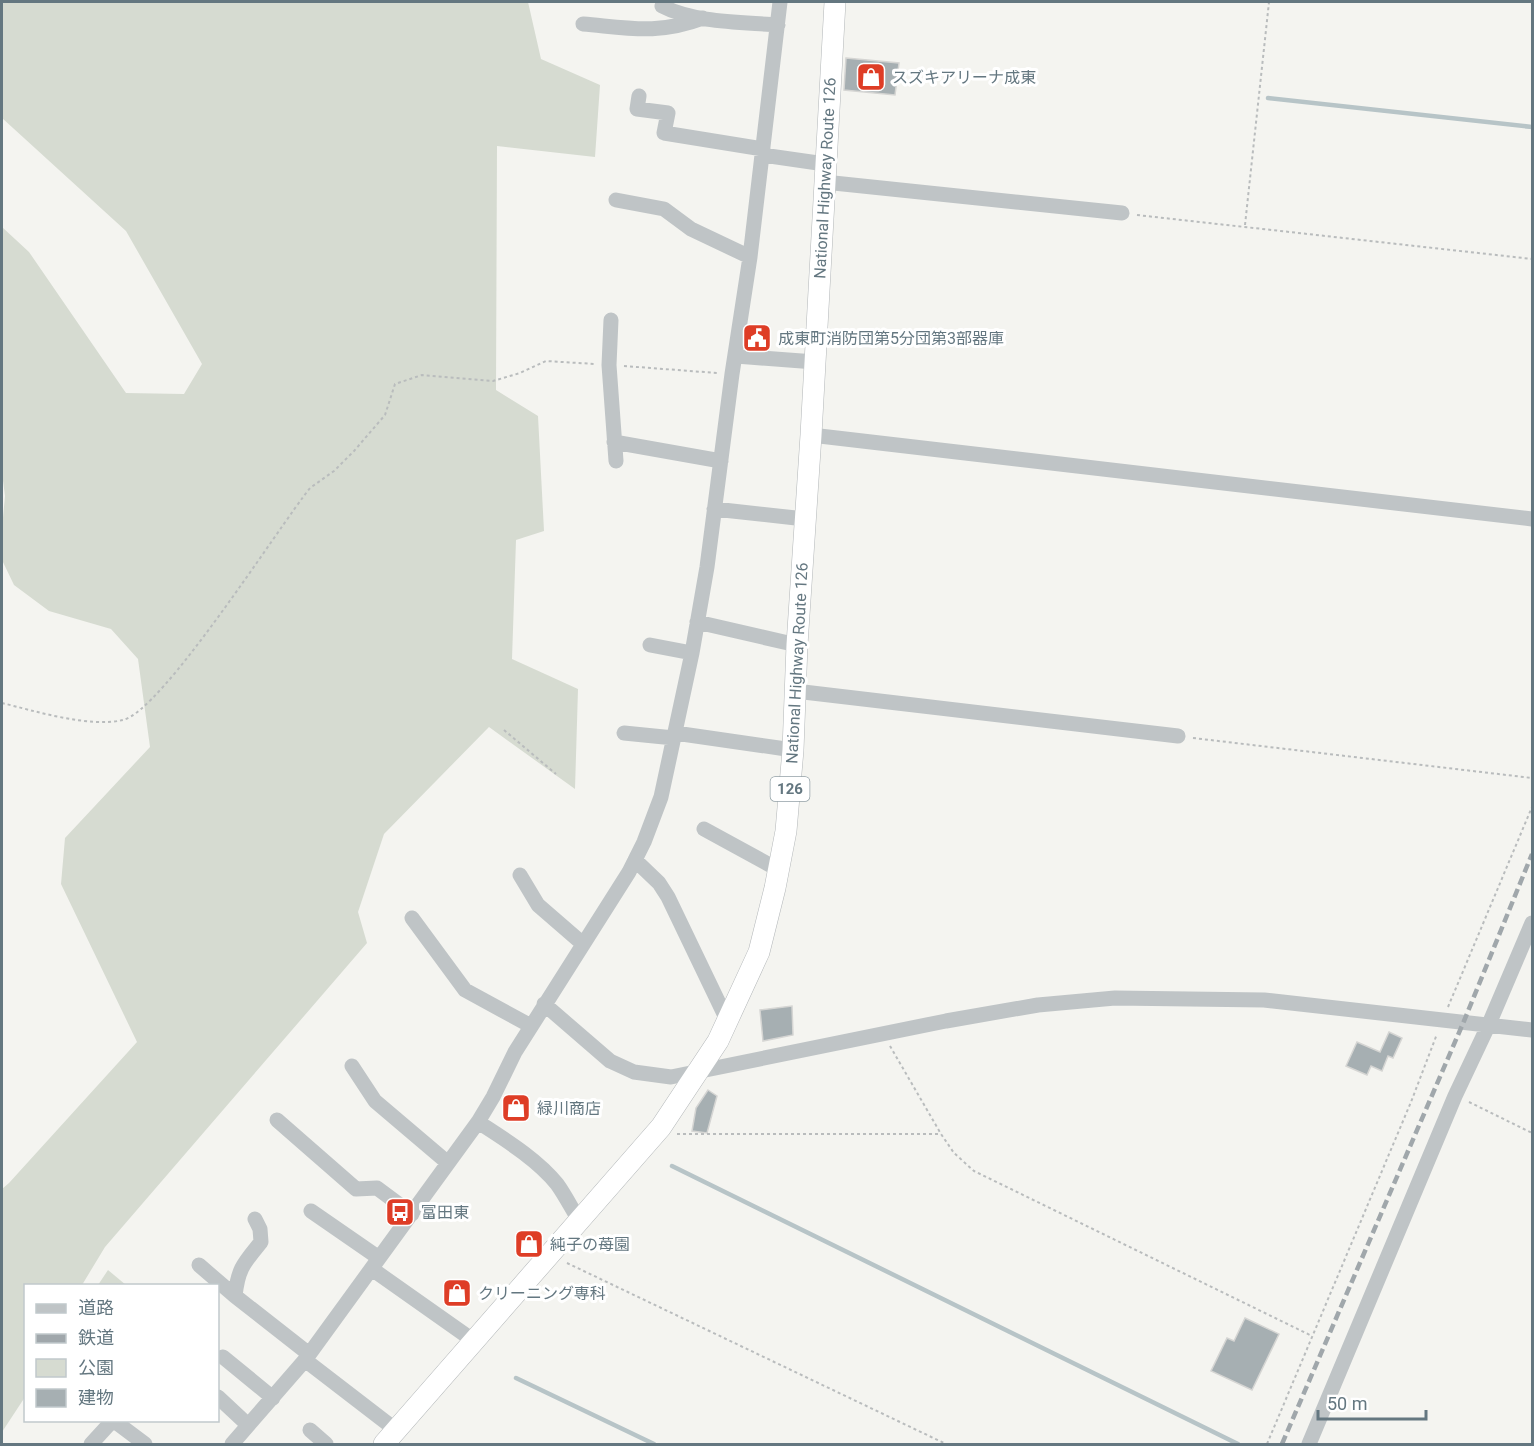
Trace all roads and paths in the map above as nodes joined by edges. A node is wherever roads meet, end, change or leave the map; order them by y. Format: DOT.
graph roads {
  1 [pos="780,2"];
  2 [pos="835,2"];
  3 [pos="1269,2"];
  4 [pos="662,6"];
  5 [pos="703,18"];
  6 [pos="583,24"];
  7 [pos="778,25"];
  8 [pos="639,96"];
  9 [pos="763,152"];
  10 [pos="825,173"];
  11 [pos="616,200"];
  12 [pos="1122,213"];
  13 [pos="1245,226"];
  14 [pos="750,257"];
  15 [pos="1533,259"];
  16 [pos="611,320"];
  17 [pos="736,356"];
  18 [pos="815,362"];
  19 [pos="609,365"];
  20 [pos="732,374"];
  21 [pos="811,435"];
  22 [pos="614,442"];
  23 [pos="616,461"];
  24 [pos="721,461"];
  25 [pos="714,509"];
  26 [pos="805,519"];
  27 [pos="1533,519"];
  28 [pos="697,622"];
  29 [pos="650,645"];
  30 [pos="797,645"];
  31 [pos="692,653"];
  32 [pos="795,691"];
  33 [pos="2,703"];
  34 [pos="504,730"];
  35 [pos="624,734"];
  36 [pos="675,735"];
  37 [pos="1178,736"];
  38 [pos="793,750"];
  39 [pos="555,774"];
  40 [pos="1533,778"];
  41 [pos="1533,807"];
  42 [pos="704,829"];
  43 [pos="635,860"];
  44 [pos="779,870"];
  45 [pos="520,875"];
  46 [pos="412,918"];
  47 [pos="1533,922"];
  48 [pos="583,944"];
  49 [pos="544,1005"];
  50 [pos="1443,1019"];
  51 [pos="728,1022"];
  52 [pos="1489,1024"];
  53 [pos="531,1026"];
  54 [pos="1533,1030"];
  55 [pos="882,1033"];
  56 [pos="352,1066"];
  57 [pos="699,1072"];
  58 [pos="1455,1096"];
  59 [pos="277,1120"];
  60 [pos="478,1122"];
  61 [pos="661,1127"];
  62 [pos="1533,1133"];
  63 [pos="941,1134"];
  64 [pos="448,1163"];
  65 [pos="311,1211"];
  66 [pos="412,1214"];
  67 [pos="255,1219"];
  68 [pos="579,1220"];
  69 [pos="549,1255"];
  70 [pos="376,1263"];
  71 [pos="199,1265"];
  72 [pos="235,1296"];
  73 [pos="1312,1336"];
  74 [pos="474,1341"];
  75 [pos="223,1357"];
  76 [pos="307,1357"];
  77 [pos="219,1398"];
  78 [pos="273,1398"];
  79 [pos="111,1422"];
  80 [pos="116,1422"];
  81 [pos="248,1425"];
  82 [pos="310,1430"];
  83 [pos="390,1437"];
  84 [pos="91,1444"];
  85 [pos="145,1444"];
  86 [pos="232,1444"];
  87 [pos="326,1444"];
  88 [pos="946,1444"];
  89 [pos="1267,1444"];
  90 [pos="1309,1444"];
  1 -- 7 [label="street"];
  2 -- 10 [label="highway, National Highway Route 126 / 126"];
  3 -- 13 [label="path"];
  4 -- 5 [label="street"];
  5 -- 6 [label="street"];
  5 -- 7 [label="street"];
  7 -- 9 [label="street"];
  8 -- 9 [label="street"];
  9 -- 10 [label="street"];
  9 -- 14 [label="street"];
  10 -- 12 [label="street"];
  10 -- 18 [label="highway, National Highway Route 126 / 126"];
  11 -- 14 [label="street"];
  12 -- 13 [label="path"];
  13 -- 15 [label="path"];
  14 -- 17 [label="street"];
  16 -- 19 [label="street"];
  17 -- 18 [label="street"];
  17 -- 20 [label="street"];
  18 -- 21 [label="highway, National Highway Route 126 / 126"];
  19 -- 20 [label="path"];
  19 -- 22 [label="street"];
  19 -- 33 [label="path"];
  20 -- 24 [label="street"];
  21 -- 26 [label="highway, National Highway Route 126 / 126"];
  21 -- 27 [label="street"];
  22 -- 23 [label="street"];
  22 -- 24 [label="street"];
  24 -- 25 [label="street"];
  25 -- 26 [label="street"];
  25 -- 28 [label="street"];
  26 -- 30 [label="highway, National Highway Route 126 / 126"];
  28 -- 30 [label="street"];
  28 -- 31 [label="street"];
  29 -- 31 [label="street"];
  30 -- 32 [label="highway, National Highway Route 126 / 126"];
  31 -- 36 [label="street"];
  32 -- 37 [label="street"];
  32 -- 38 [label="highway, National Highway Route 126 / 126"];
  34 -- 39 [label="path"];
  35 -- 36 [label="street"];
  36 -- 38 [label="street"];
  36 -- 43 [label="street"];
  37 -- 40 [label="path"];
  38 -- 44 [label="highway, National Highway Route 126 / 126"];
  41 -- 50 [label="path"];
  42 -- 44 [label="street"];
  43 -- 48 [label="street"];
  43 -- 51 [label="street"];
  44 -- 51 [label="highway, National Highway Route 126 / 126"];
  45 -- 48 [label="street"];
  46 -- 53 [label="street"];
  47 -- 52 [label="street"];
  48 -- 49 [label="street"];
  49 -- 53 [label="street"];
  49 -- 57 [label="street"];
  50 -- 52 [label="street"];
  50 -- 55 [label="street"];
  50 -- 73 [label="path"];
  51 -- 57 [label="highway, National Highway Route 126 / 126"];
  52 -- 54 [label="street"];
  52 -- 58 [label="street"];
  53 -- 60 [label="street"];
  55 -- 57 [label="street"];
  55 -- 63 [label="path"];
  56 -- 64 [label="street"];
  57 -- 61 [label="highway, National Highway Route 126 / 126"];
  58 -- 62 [label="path"];
  58 -- 90 [label="street"];
  59 -- 66 [label="street"];
  60 -- 64 [label="street"];
  60 -- 68 [label="street"];
  61 -- 63 [label="path"];
  61 -- 68 [label="highway, National Highway Route 126 / 126"];
  63 -- 73 [label="path"];
  64 -- 66 [label="street"];
  65 -- 70 [label="street"];
  66 -- 70 [label="street"];
  67 -- 72 [label="street"];
  68 -- 69 [label="highway, National Highway Route 126 / 126"];
  69 -- 74 [label="highway, National Highway Route 126 / 126"];
  69 -- 88 [label="path"];
  70 -- 74 [label="street"];
  70 -- 76 [label="street"];
  71 -- 72 [label="street"];
  72 -- 76 [label="street"];
  73 -- 89 [label="path"];
  74 -- 83 [label="highway, National Highway Route 126 / 126"];
  75 -- 78 [label="street"];
  76 -- 78 [label="street"];
  76 -- 83 [label="street"];
  77 -- 81 [label="street"];
  78 -- 81 [label="street"];
  79 -- 84 [label="street"];
  80 -- 85 [label="street"];
  81 -- 86 [label="street"];
  82 -- 87 [label="street"];
}
